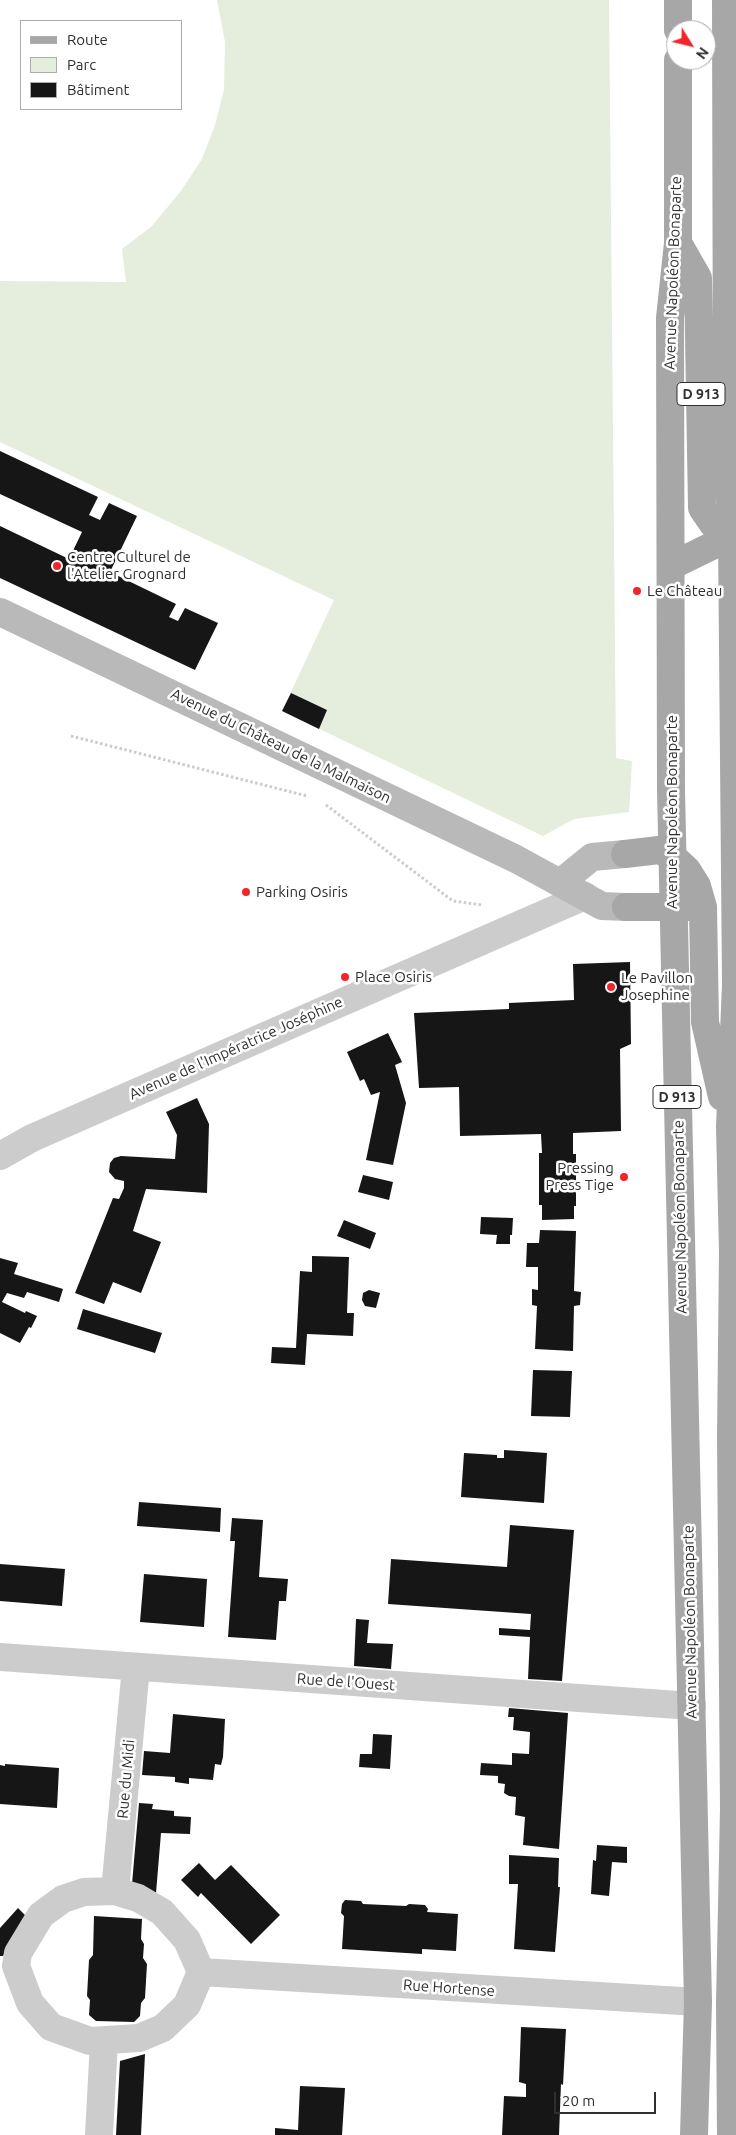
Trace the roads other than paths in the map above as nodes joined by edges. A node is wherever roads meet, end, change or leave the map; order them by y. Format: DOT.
graph roads {
  1 [pos="678,0"];
  2 [pos="726,0"];
  3 [pos="678,20"];
  4 [pos="678,70"];
  5 [pos="678,243"];
  6 [pos="734,536"];
  7 [pos="671,566"];
  8 [pos="0,612"];
  9 [pos="625,854"];
  10 [pos="672,856"];
  11 [pos="560,883"];
  12 [pos="585,896"];
  13 [pos="626,907"];
  14 [pos="672,907"];
  15 [pos="703,907"];
  16 [pos="735,907"];
  17 [pos="730,1127"];
  18 [pos="0,1156"];
  19 [pos="0,1657"];
  20 [pos="136,1667"];
  21 [pos="692,1706"];
  22 [pos="115,1891"];
  23 [pos="8,1966"];
  24 [pos="201,1972"];
  25 [pos="698,2002"];
  26 [pos="104,2041"];
  27 [pos="100,2135"];
  28 [pos="694,2135"];
  29 [pos="731,2135"];
  1 -- 3 [label="main road"];
  2 -- 6 [label="main road, D 913"];
  4 -- 5 [label="main road, Avenue Napoléon Bonaparte / D 913"];
  5 -- 6 [label="main road, D 913"];
  5 -- 7 [label="main road, Avenue Napoléon Bonaparte / D 913"];
  6 -- 7 [label="main road"];
  6 -- 16 [label="main road, D 913"];
  7 -- 10 [label="main road, Avenue Napoléon Bonaparte / D 913"];
  8 -- 11 [label="street, Avenue du Château de la Malmaison"];
  9 -- 10 [label="main road"];
  9 -- 11 [label="street"];
  10 -- 14 [label="main road, Avenue Napoléon Bonaparte / D 913"];
  10 -- 15 [label="main road"];
  11 -- 12 [label="street, Avenue du Château de la Malmaison"];
  12 -- 13 [label="street, Avenue du Château de la Malmaison"];
  12 -- 18 [label="street, Avenue de l'Impératrice Joséphine"];
  13 -- 14 [label="main road"];
  14 -- 15 [label="main road"];
  14 -- 21 [label="main road, Avenue Napoléon Bonaparte / D 913"];
  15 -- 16 [label="main road"];
  15 -- 17 [label="main road"];
  16 -- 17 [label="main road, D 913"];
  17 -- 29 [label="main road, D 913"];
  19 -- 20 [label="street, Rue de l'Ouest"];
  20 -- 21 [label="street, Rue de l'Ouest"];
  20 -- 22 [label="street, Rue du Midi"];
  21 -- 25 [label="main road, Avenue Napoléon Bonaparte / D 913"];
  22 -- 23 [label="street"];
  22 -- 24 [label="street"];
  23 -- 26 [label="street"];
  24 -- 25 [label="street, Rue Hortense"];
  24 -- 26 [label="street"];
  25 -- 28 [label="main road, Avenue Napoléon Bonaparte / D 913"];
  26 -- 27 [label="street"];
}
